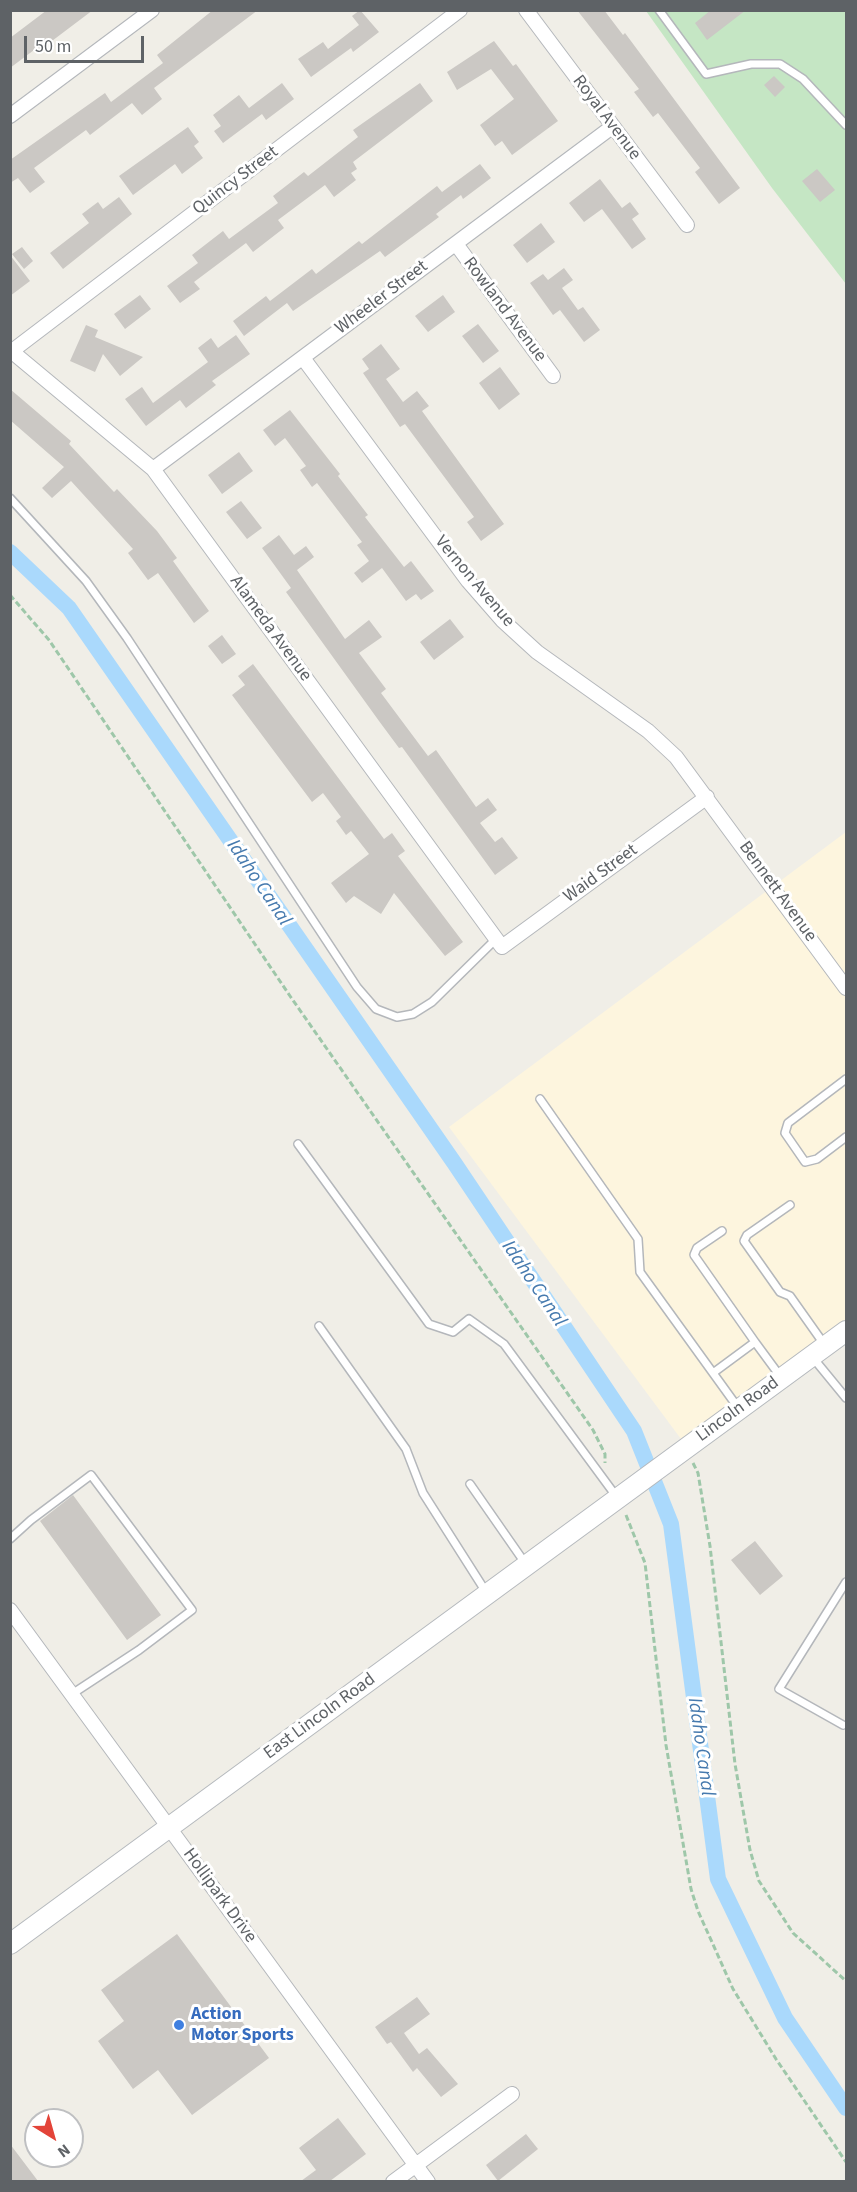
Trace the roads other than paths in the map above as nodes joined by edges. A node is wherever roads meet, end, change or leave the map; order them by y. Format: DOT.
graph roads {
  1 [pos="152,10"];
  2 [pos="460,10"];
  3 [pos="526,10"];
  4 [pos="659,10"];
  5 [pos="10,116"];
  6 [pos="846,125"];
  7 [pos="612,127"];
  8 [pos="687,225"];
  9 [pos="456,244"];
  10 [pos="11,351"];
  11 [pos="303,358"];
  12 [pos="554,376"];
  13 [pos="153,470"];
  14 [pos="10,498"];
  15 [pos="707,797"];
  16 [pos="496,939"];
  17 [pos="846,988"];
  18 [pos="846,1079"];
  19 [pos="540,1099"];
  20 [pos="846,1137"];
  21 [pos="298,1144"];
  22 [pos="789,1205"];
  23 [pos="722,1231"];
  24 [pos="319,1326"];
  25 [pos="846,1331"];
  26 [pos="755,1342"];
  27 [pos="819,1352"];
  28 [pos="713,1373"];
  29 [pos="782,1378"];
  30 [pos="846,1398"];
  31 [pos="739,1410"];
  32 [pos="470,1484"];
  33 [pos="624,1494"];
  34 [pos="10,1539"];
  35 [pos="527,1565"];
  36 [pos="846,1582"];
  37 [pos="487,1594"];
  38 [pos="10,1610"];
  39 [pos="72,1694"];
  40 [pos="843,1725"];
  41 [pos="169,1827"];
  42 [pos="10,1944"];
  43 [pos="512,2094"];
  44 [pos="415,2165"];
  45 [pos="393,2181"];
  46 [pos="428,2181"];
  1 -- 5 [label="street"];
  2 -- 10 [label="street, Quincy Street"];
  3 -- 7 [label="street, Royal Avenue"];
  4 -- 6 [label="lane"];
  7 -- 8 [label="street, Royal Avenue"];
  7 -- 9 [label="street, Wheeler Street"];
  9 -- 11 [label="street, Wheeler Street"];
  9 -- 12 [label="street, Rowland Avenue"];
  10 -- 13 [label="street, Alameda Avenue"];
  11 -- 13 [label="street, Wheeler Street"];
  11 -- 15 [label="street, Vernon Avenue"];
  13 -- 16 [label="street, Alameda Avenue"];
  14 -- 16 [label="lane"];
  15 -- 16 [label="street, Waid Street"];
  15 -- 17 [label="street, Bennett Avenue"];
  18 -- 20 [label="lane"];
  19 -- 28 [label="lane"];
  21 -- 33 [label="lane"];
  22 -- 27 [label="lane"];
  23 -- 26 [label="lane"];
  24 -- 37 [label="lane"];
  25 -- 27 [label="main road, Lincoln Road"];
  26 -- 28 [label="lane"];
  26 -- 29 [label="lane"];
  27 -- 29 [label="main road, Lincoln Road"];
  27 -- 30 [label="lane"];
  28 -- 31 [label="lane"];
  29 -- 31 [label="main road, Lincoln Road"];
  31 -- 33 [label="main road, Lincoln Road"];
  32 -- 35 [label="lane"];
  33 -- 35 [label="main road, East Lincoln Road"];
  34 -- 39 [label="lane"];
  35 -- 37 [label="main road, East Lincoln Road"];
  36 -- 40 [label="lane"];
  37 -- 41 [label="main road, East Lincoln Road"];
  38 -- 39 [label="street, Hollipark Drive"];
  39 -- 41 [label="street, Hollipark Drive"];
  41 -- 42 [label="main road, East Lincoln Road"];
  41 -- 44 [label="street, Hollipark Drive"];
  43 -- 44 [label="street"];
  44 -- 45 [label="street"];
  44 -- 46 [label="street, Hollipark Drive"];
}
